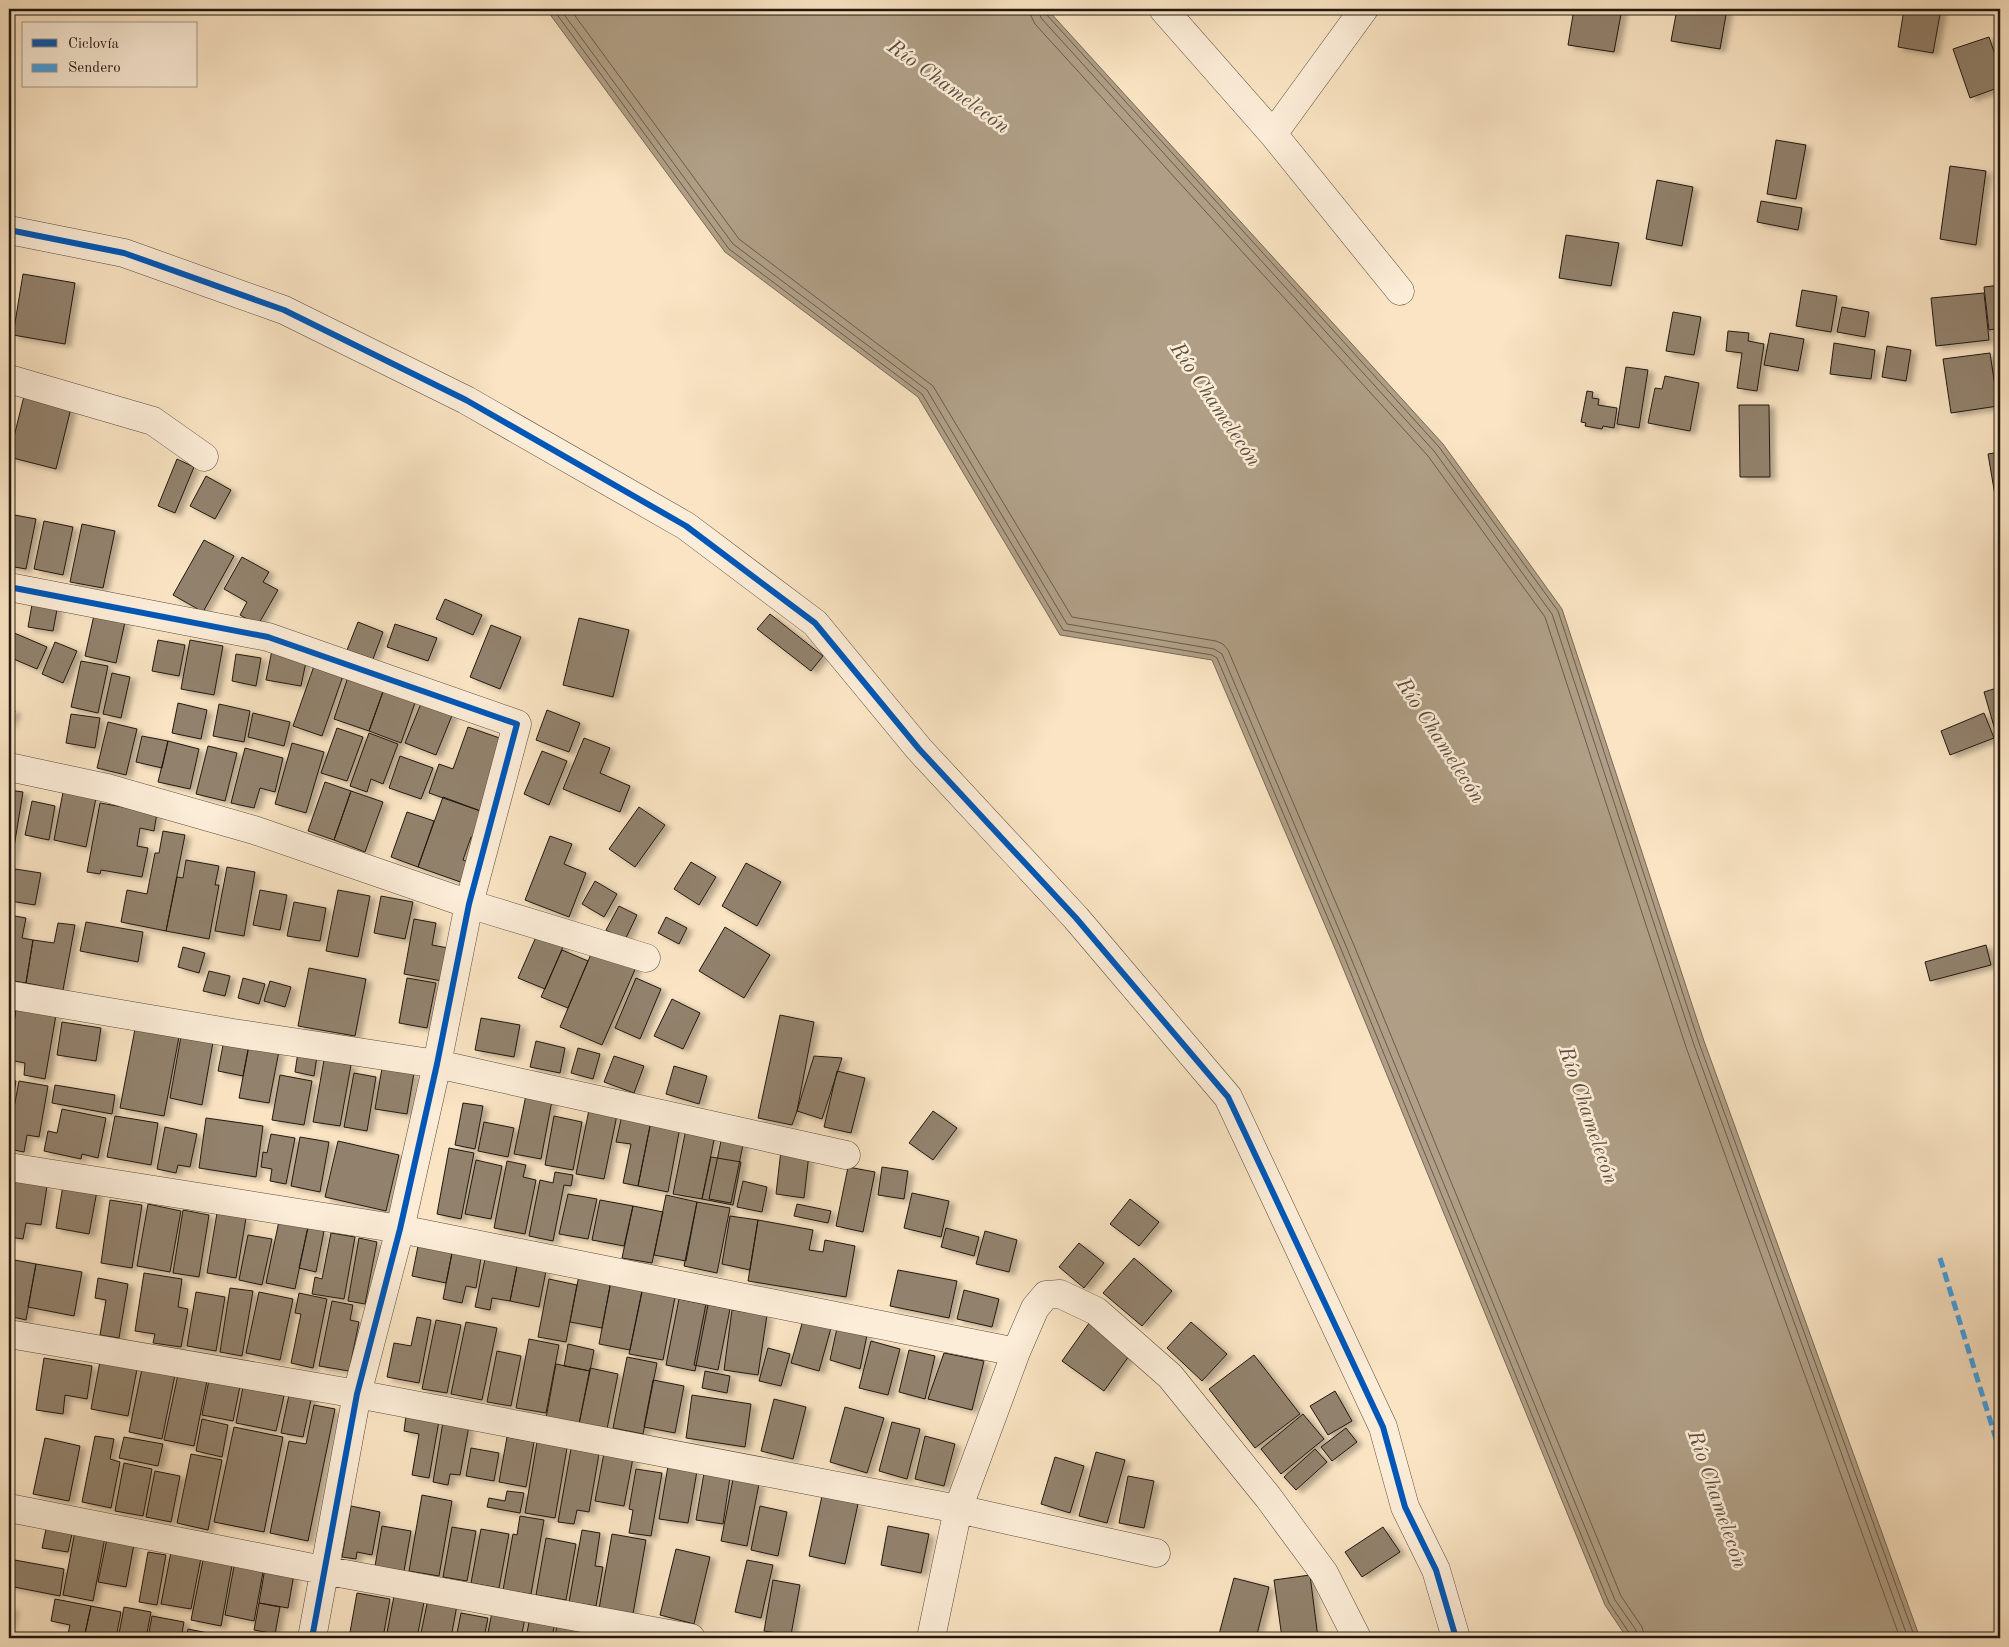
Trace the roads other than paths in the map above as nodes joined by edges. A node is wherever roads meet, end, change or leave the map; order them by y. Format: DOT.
graph roads {
  1 [pos="1163,9"];
  2 [pos="1364,9"];
  3 [pos="1273,134"];
  4 [pos="9,230"];
  5 [pos="1400,291"];
  6 [pos="9,379"];
  7 [pos="204,457"];
  8 [pos="9,588"];
  9 [pos="9,767"];
  10 [pos="469,904"];
  11 [pos="646,958"];
  12 [pos="9,995"];
  13 [pos="437,1064"];
  14 [pos="846,1155"];
  15 [pos="9,1167"];
  16 [pos="400,1229"];
  17 [pos="9,1334"];
  18 [pos="1016,1352"];
  19 [pos="357,1394"];
  20 [pos="9,1508"];
  21 [pos="958,1509"];
  22 [pos="1156,1553"];
  23 [pos="323,1570"];
  24 [pos="312,1638"];
  25 [pos="691,1638"];
  26 [pos="931,1638"];
  27 [pos="1357,1638"];
  28 [pos="1456,1638"];
  1 -- 3 [label="street"];
  2 -- 3 [label="street"];
  3 -- 5 [label="street"];
  4 -- 28 [label="street"];
  6 -- 7 [label="street"];
  8 -- 10 [label="street"];
  9 -- 10 [label="street"];
  10 -- 11 [label="street"];
  10 -- 13 [label="street"];
  12 -- 13 [label="street"];
  13 -- 14 [label="street"];
  13 -- 16 [label="street"];
  15 -- 16 [label="street"];
  16 -- 18 [label="street"];
  16 -- 19 [label="street"];
  17 -- 19 [label="street"];
  18 -- 21 [label="street"];
  18 -- 27 [label="street"];
  19 -- 21 [label="street"];
  19 -- 23 [label="street"];
  20 -- 23 [label="street"];
  21 -- 22 [label="street"];
  21 -- 26 [label="street"];
  23 -- 24 [label="street"];
  23 -- 25 [label="street"];
}
